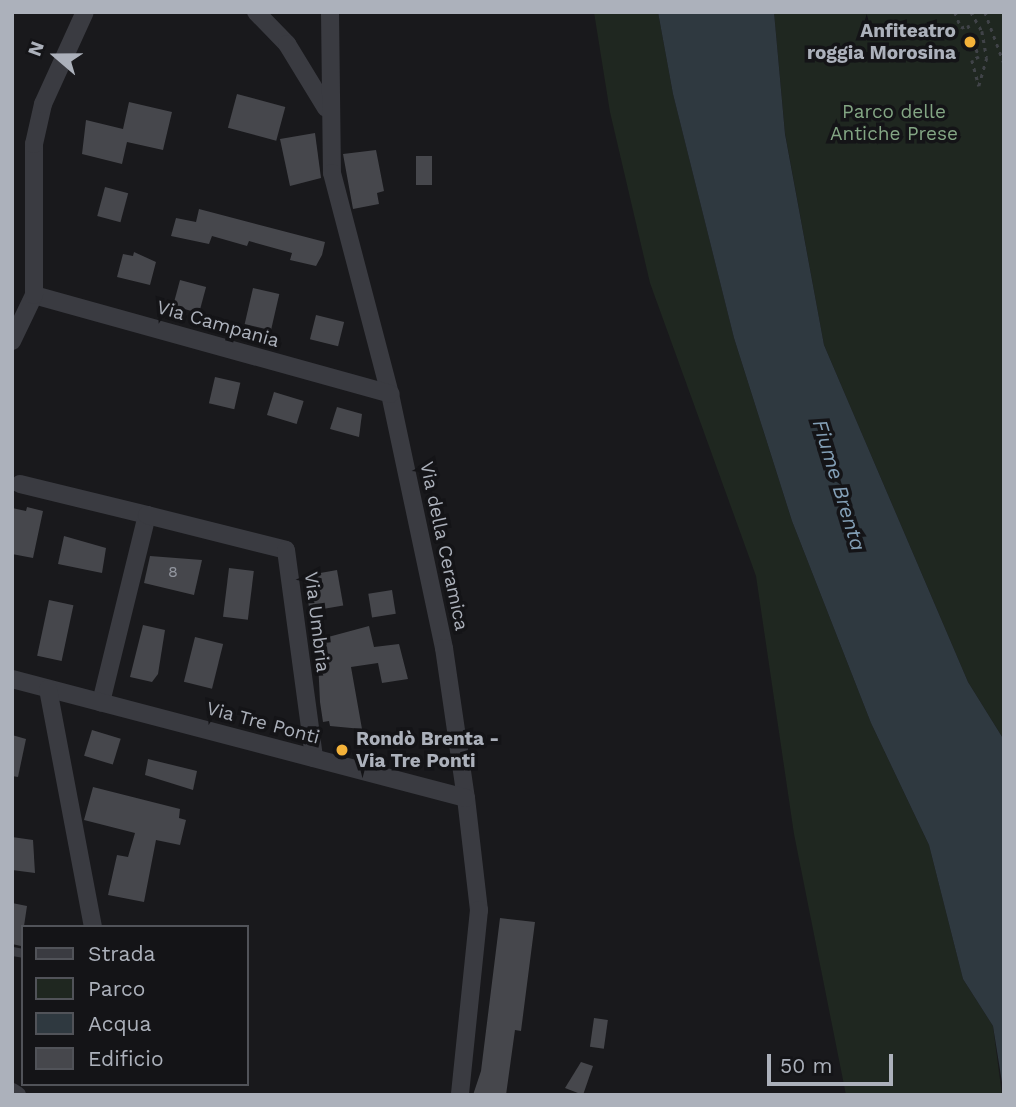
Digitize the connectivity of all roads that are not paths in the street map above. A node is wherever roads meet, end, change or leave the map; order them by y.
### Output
1 (85, 12) edge
2 (257, 12) edge
3 (330, 12) edge
4 (328, 113) junction
5 (34, 295) junction
6 (12, 341) edge
7 (390, 394) junction
8 (20, 484) dead end
9 (148, 515) junction
10 (12, 679) edge
11 (48, 689) junction
12 (101, 702) junction
13 (314, 758) junction
14 (466, 798) junction
15 (93, 925) edge
16 (460, 1095) edge

1 - 5 street
2 - 4 street
3 - 4 street, Via della Ceramica
4 - 7 street, Via della Ceramica
5 - 6 street
5 - 7 street, Via Campania
7 - 14 street, Via della Ceramica
8 - 9 street, Via Umbria
9 - 12 street
9 - 13 street, Via Umbria
10 - 11 street, Via Tre Ponti
11 - 12 street, Via Tre Ponti
11 - 15 street
12 - 13 street, Via Tre Ponti
13 - 14 street, Via Tre Ponti
14 - 16 street, Via della Ceramica

